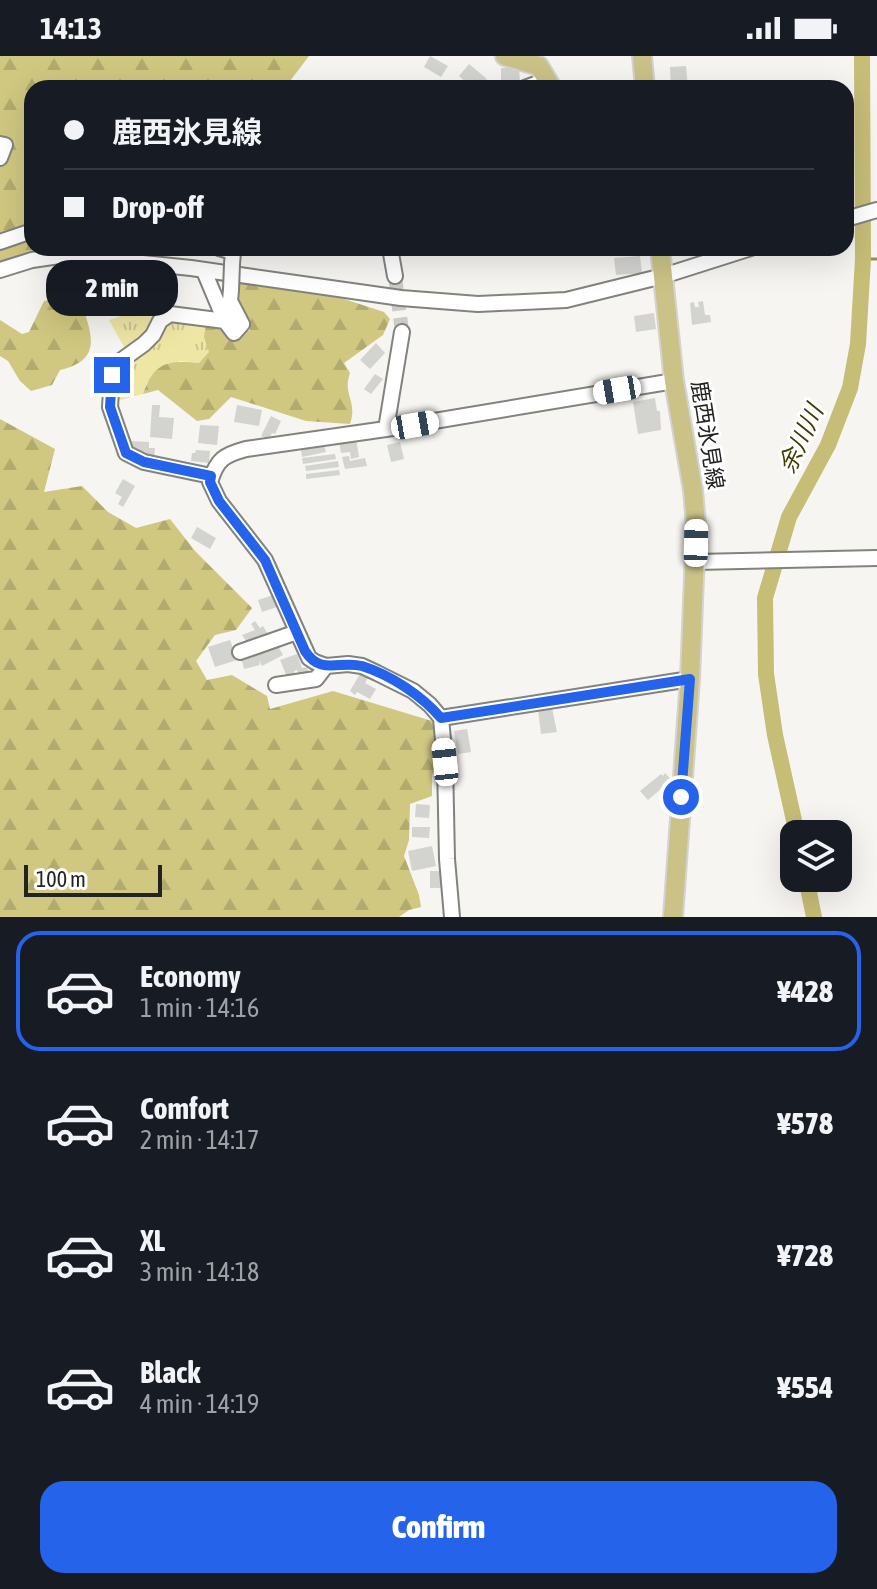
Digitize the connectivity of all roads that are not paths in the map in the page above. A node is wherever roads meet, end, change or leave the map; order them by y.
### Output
1 (505, 56) edge
2 (642, 56) edge
3 (545, 72) edge
4 (644, 80) edge
5 (0, 144) edge
6 (0, 158) edge
7 (877, 210) edge
8 (854, 217) edge
9 (24, 234) edge
10 (0, 242) edge
11 (59, 256) edge
12 (75, 256) edge
13 (233, 256) edge
14 (391, 256) edge
15 (661, 256) edge
16 (726, 256) edge
17 (0, 270) edge
18 (204, 271) junction
19 (395, 276) tunnel mouth
20 (663, 276) junction
21 (225, 321) junction
22 (402, 332) tunnel mouth
23 (674, 381) junction
24 (386, 429) junction
25 (211, 476) junction
26 (877, 558) edge
27 (696, 562) junction
28 (297, 632) junction
29 (240, 652) dead end
30 (326, 666) junction
31 (690, 679) junction
32 (276, 685) dead end
33 (441, 718) junction
34 (452, 917) edge
35 (673, 917) edge

1 - 3 main road
2 - 4 main road
5 - 6 street
7 - 8 street
9 - 10 street
11 - 17 street
12 - 18 street
13 - 21 street, bridge
14 - 19 street
15 - 20 main road, 鹿西氷見線
16 - 20 street
18 - 20 street
18 - 21 street
20 - 23 main road, 鹿西氷見線
21 - 25 street
22 - 24 street
23 - 24 street
23 - 27 main road, 鹿西氷見線
24 - 25 street
25 - 28 street
26 - 27 street
27 - 31 main road, 鹿西氷見線
28 - 29 street
28 - 30 street
30 - 32 street
30 - 33 street
31 - 33 street
31 - 35 main road, 鹿西氷見線
33 - 34 street

